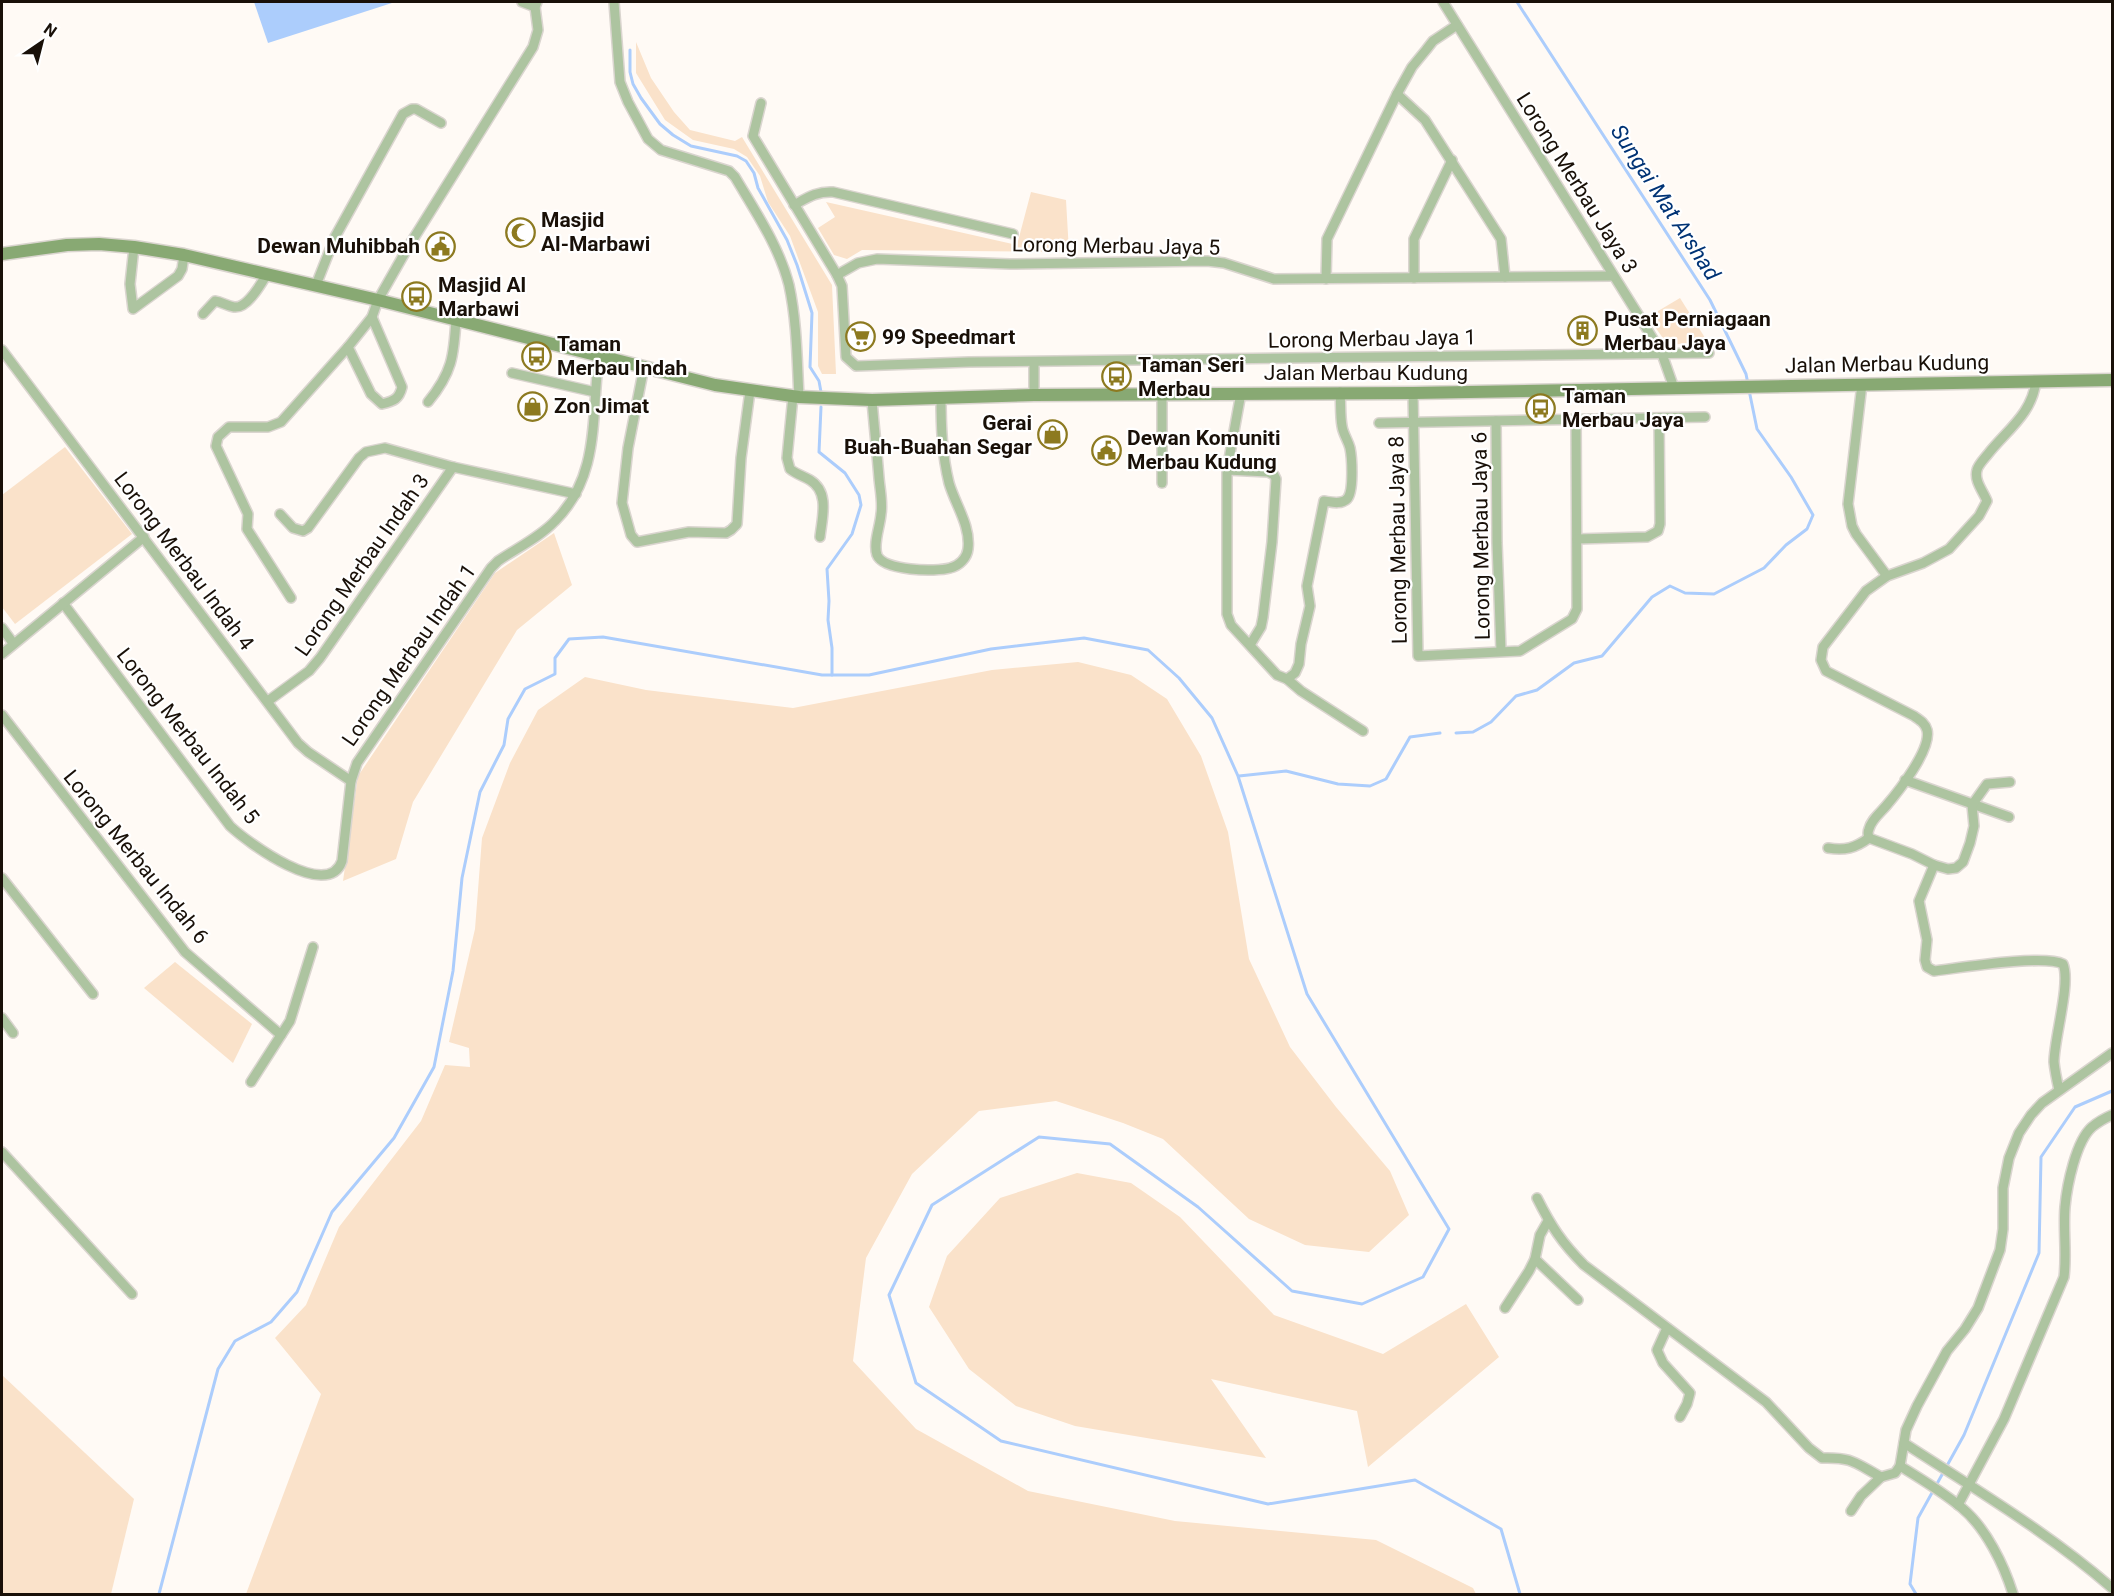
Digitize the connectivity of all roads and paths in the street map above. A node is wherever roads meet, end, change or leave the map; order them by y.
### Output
1 (522, 2) edge
2 (614, 2) edge
3 (1443, 2) edge
4 (536, 4) edge
5 (1457, 25) junction
6 (1397, 94) junction
7 (761, 103) dead end
8 (441, 123) dead end
9 (1452, 160) junction
10 (794, 205) junction
11 (1013, 234) dead end
12 (134, 247) junction
13 (2, 254) edge
14 (184, 255) junction
15 (267, 274) junction
16 (837, 275) junction
17 (1613, 276) junction
18 (1504, 277) junction
19 (1414, 278) junction
20 (1326, 279) junction
21 (316, 285) junction
22 (378, 300) junction
23 (203, 314) dead end
24 (372, 317) junction
25 (456, 319) junction
26 (348, 347) junction
27 (2, 350) edge
28 (1709, 353) dead end
29 (1662, 354) junction
30 (599, 355) junction
31 (1034, 363) junction
32 (644, 367) junction
33 (512, 373) dead end
34 (2112, 380) edge
35 (2036, 381) junction
36 (1862, 384) junction
37 (1674, 388) junction
38 (750, 391) junction
39 (595, 392) junction
40 (1340, 392) junction
41 (1241, 393) junction
42 (1413, 393) junction
43 (1162, 394) junction
44 (1034, 395) junction
45 (796, 396) junction
46 (941, 397) junction
47 (872, 400) junction
48 (428, 402) dead end
49 (1705, 417) dead end
50 (1659, 418) junction
51 (1576, 419) junction
52 (1497, 421) junction
53 (1378, 423) dead end
54 (1414, 423) junction
55 (453, 467) junction
56 (1227, 470) junction
57 (1162, 483) dead end
58 (576, 494) junction
59 (280, 514) dead end
60 (144, 537) junction
61 (820, 537) dead end
62 (1577, 538) junction
63 (1887, 576) junction
64 (291, 598) dead end
65 (63, 603) junction
66 (2, 628) edge
67 (13, 643) junction
68 (1251, 645) junction
69 (1501, 651) junction
70 (2, 654) edge
71 (1287, 679) junction
72 (267, 701) junction
73 (2, 715) edge
74 (1363, 731) dead end
75 (1905, 780) junction
76 (351, 781) junction
77 (2010, 782) dead end
78 (1972, 805) junction
79 (2009, 817) dead end
80 (1869, 838) junction
81 (1828, 848) dead end
82 (1934, 865) junction
83 (336, 871) joint
84 (2, 878) edge
85 (313, 947) dead end
86 (93, 994) dead end
87 (2, 1018) edge
88 (13, 1032) dead end
89 (281, 1035) junction
90 (2112, 1053) edge
91 (251, 1082) dead end
92 (2059, 1090) junction
93 (2112, 1115) edge
94 (2, 1152) edge
95 (1537, 1198) dead end
96 (1548, 1221) junction
97 (1534, 1259) junction
98 (132, 1294) dead end
99 (1578, 1300) dead end
100 (1505, 1308) dead end
101 (1667, 1328) junction
102 (1680, 1417) dead end
103 (1904, 1443) junction
104 (1900, 1466) junction
105 (1881, 1477) junction
106 (1969, 1485) junction
107 (1958, 1505) junction
108 (1851, 1511) dead end
109 (2112, 1588) edge
110 (2013, 1594) edge

1 - 4 street
2 - 45 street
3 - 5 street, Lorong Merbau Jaya 3
4 - 22 street
5 - 6 street
5 - 17 street, Lorong Merbau Jaya 3
6 - 9 street
6 - 20 street
7 - 10 street
8 - 21 street
9 - 18 street
9 - 19 street
10 - 11 street
10 - 16 street
12 - 13 main road, Jalan Merbau Kudung
12 - 14 main road, Jalan Merbau Kudung
12 - 14 street
14 - 15 main road, Jalan Merbau Kudung
15 - 21 main road, Jalan Merbau Kudung
15 - 23 street
16 - 20 street, Lorong Merbau Jaya 5
16 - 31 street, Lorong Merbau Jaya 1
17 - 18 street, Lorong Merbau Jaya 5
17 - 29 street, Lorong Merbau Jaya 3
18 - 19 street, Lorong Merbau Jaya 5
19 - 20 street, Lorong Merbau Jaya 5
21 - 22 main road, Jalan Merbau Kudung
22 - 24 street
22 - 25 main road, Jalan Merbau Kudung
24 - 26 street
24 - 26 street
25 - 30 main road, Jalan Merbau Kudung
25 - 48 street
26 - 64 street
27 - 60 street, Lorong Merbau Indah 4
28 - 29 street, Lorong Merbau Jaya 1
29 - 31 street, Lorong Merbau Jaya 1
29 - 37 street, Lorong Merbau Jaya 3
30 - 32 main road, Jalan Merbau Kudung
30 - 39 street, Lorong Merbau Indah 1
31 - 44 street
32 - 38 main road, Jalan Merbau Kudung
32 - 38 street
33 - 39 street
34 - 35 main road, Jalan Merbau Kudung
35 - 36 main road, Jalan Merbau Kudung
35 - 63 street
36 - 37 main road, Jalan Merbau Kudung
36 - 63 street
37 - 42 main road, Jalan Merbau Kudung
38 - 45 main road, Jalan Merbau Kudung
39 - 58 street, Lorong Merbau Indah 1
40 - 41 main road, Jalan Merbau Kudung
40 - 42 main road, Jalan Merbau Kudung
40 - 71 street
41 - 43 main road, Jalan Merbau Kudung
41 - 56 street
42 - 54 street, Lorong Merbau Jaya 8
43 - 44 main road, Jalan Merbau Kudung
43 - 57 street
44 - 46 main road, Jalan Merbau Kudung
45 - 47 main road, Jalan Merbau Kudung
45 - 61 street
46 - 47 main road, Jalan Merbau Kudung
46 - 47 street
49 - 50 street
50 - 51 street
50 - 62 street
51 - 52 street
51 - 62 street
52 - 54 street
52 - 69 street, Lorong Merbau Jaya 6
53 - 54 street
54 - 69 street, Lorong Merbau Jaya 8
55 - 58 street
55 - 59 street
55 - 72 street, Lorong Merbau Indah 3
56 - 68 street
56 - 68 street
58 - 76 street, Lorong Merbau Indah 1
60 - 65 street
60 - 72 street, Lorong Merbau Indah 4
62 - 69 street
63 - 75 street
65 - 67 street
65 - 83 street, Lorong Merbau Indah 5
66 - 67 street
67 - 70 street
68 - 71 street
71 - 74 street
72 - 76 street, Lorong Merbau Indah 4
73 - 89 street, Lorong Merbau Indah 6
75 - 78 street
75 - 80 street
76 - 83 street, Lorong Merbau Indah 1
77 - 78 street
78 - 79 street
78 - 82 street
80 - 81 street
80 - 82 street
82 - 92 street
84 - 86 street
85 - 89 street
87 - 88 street
89 - 91 street
90 - 92 street
92 - 103 street
93 - 106 street
94 - 98 street
95 - 96 street
96 - 97 street
96 - 101 street
97 - 99 street
97 - 100 street
101 - 102 street
101 - 105 street
103 - 104 street
103 - 106 street
104 - 105 street
104 - 107 street
105 - 108 street
106 - 107 street
106 - 109 street
107 - 110 street

